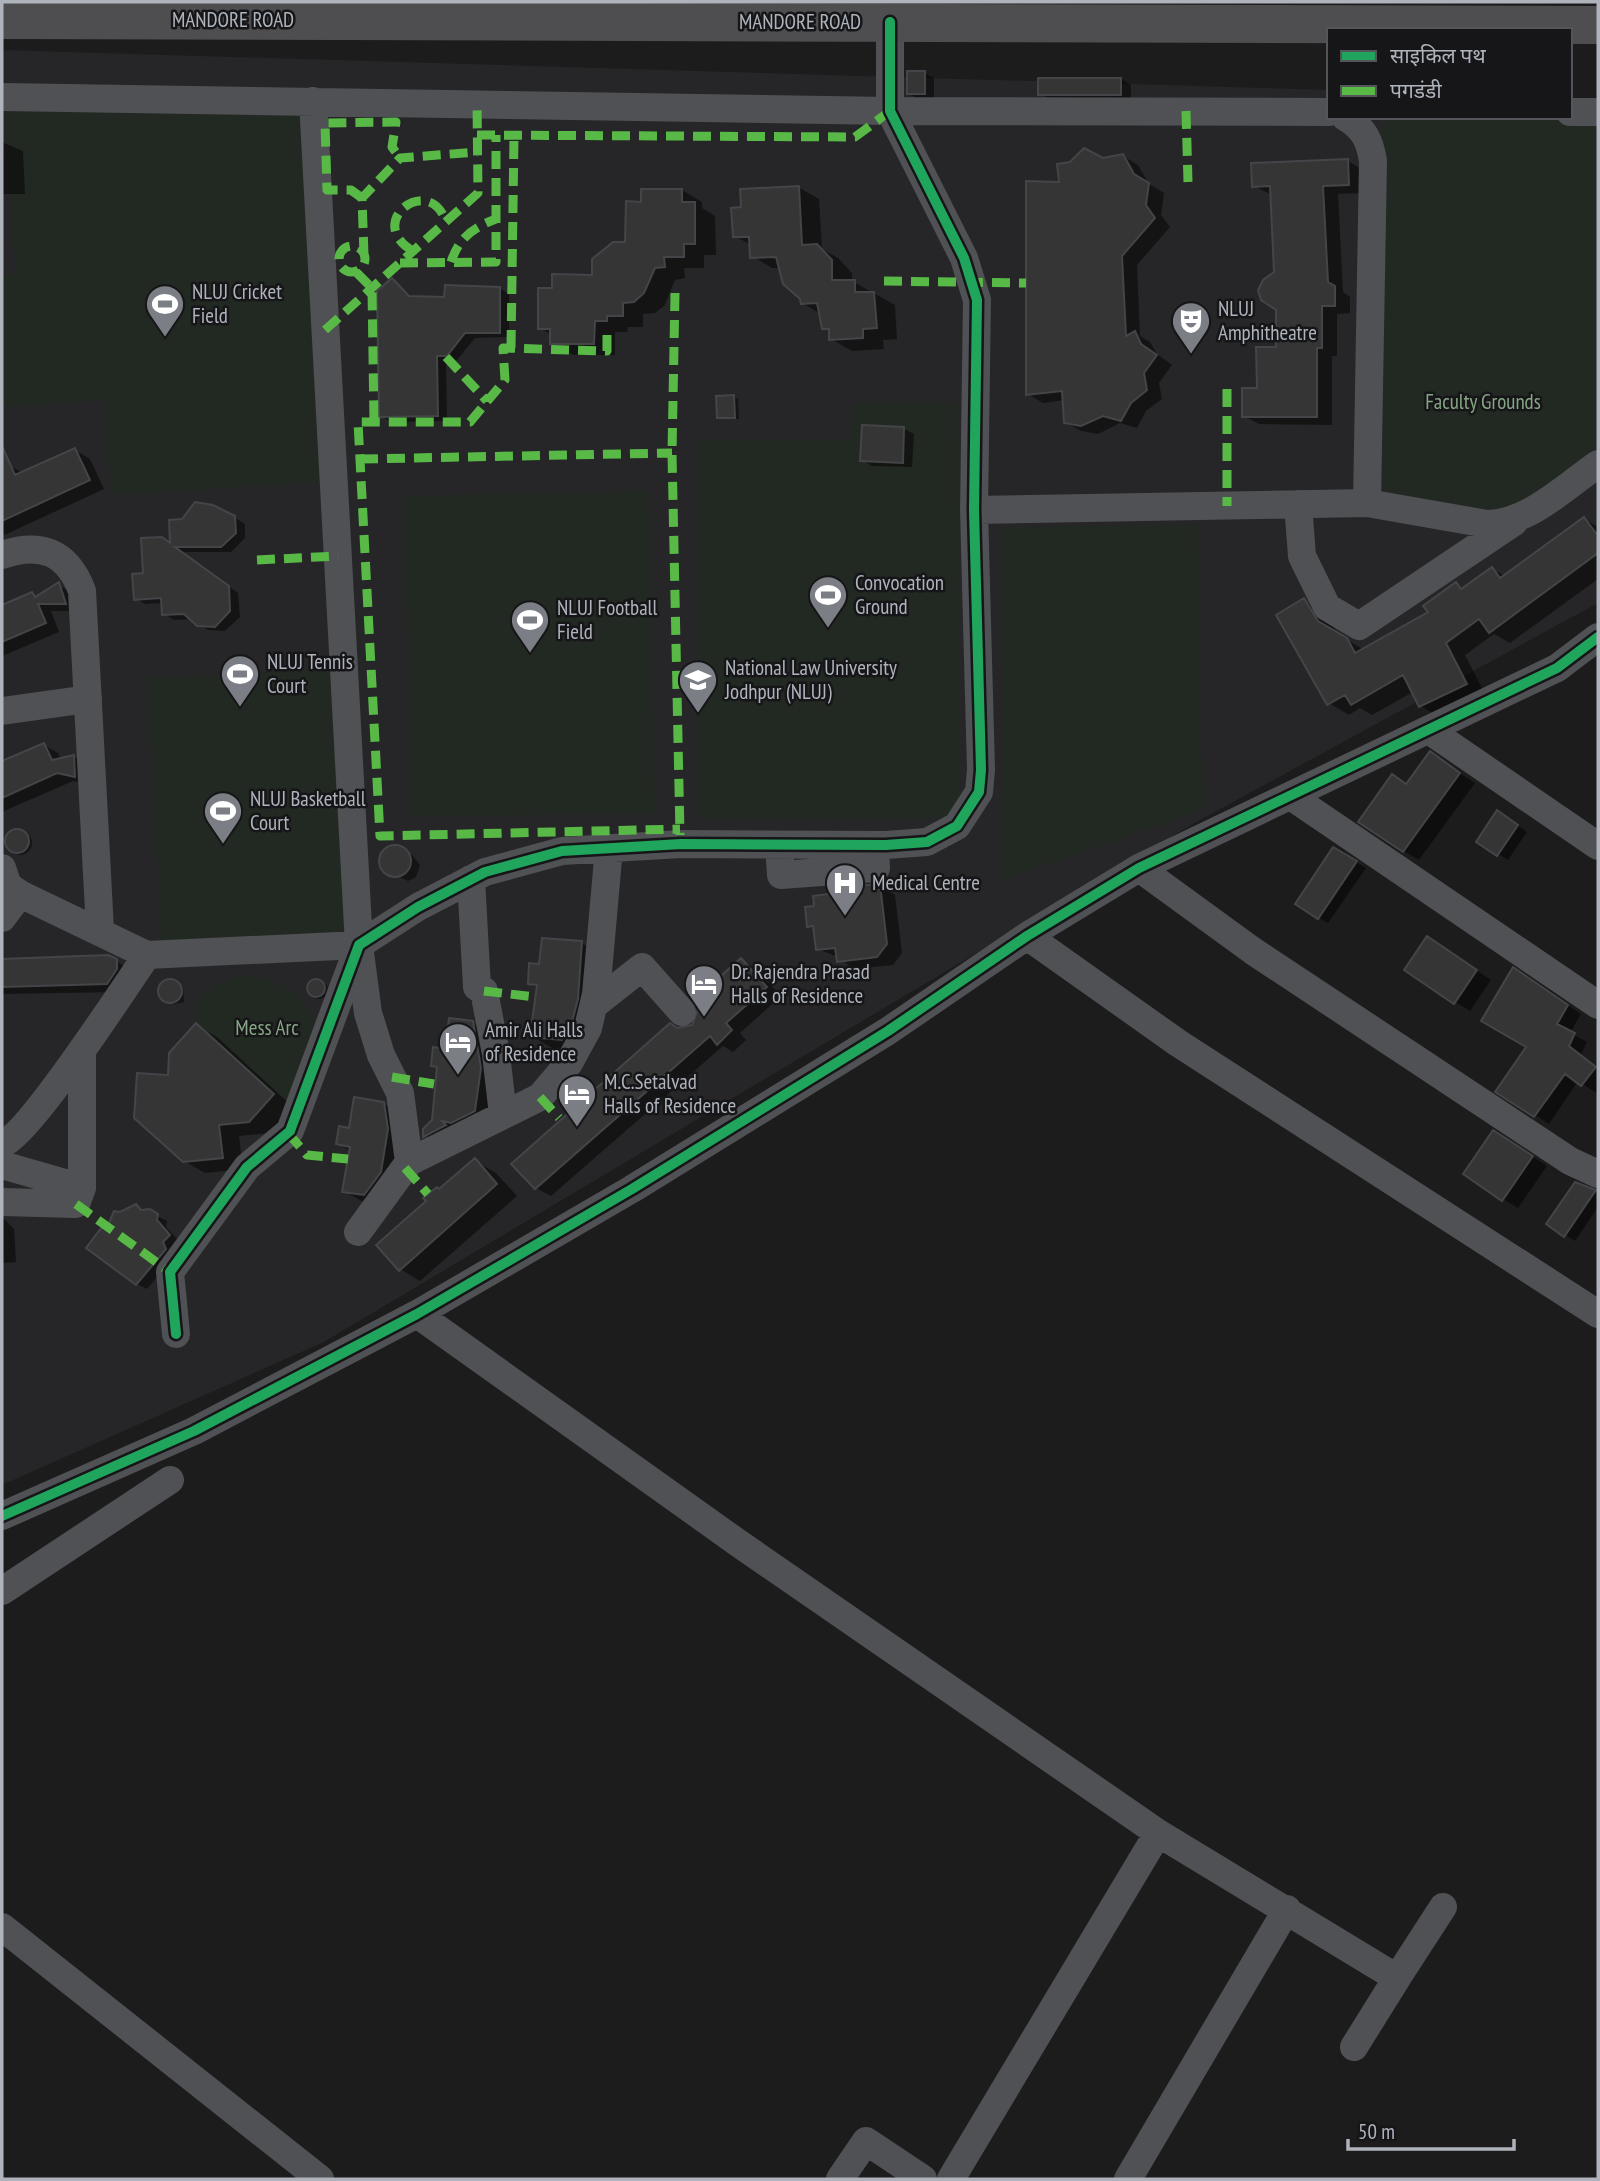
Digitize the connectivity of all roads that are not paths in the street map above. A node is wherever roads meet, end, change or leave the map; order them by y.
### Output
1 (2, 20) edge
2 (890, 22) junction
3 (1598, 25) edge
4 (2, 97) edge
5 (313, 101) junction
6 (890, 111) junction
7 (1324, 111) edge
8 (1572, 112) edge
9 (1598, 112) edge
10 (1348, 119) edge
11 (1598, 464) edge
12 (1367, 503) junction
13 (1298, 504) junction
14 (974, 510) junction
15 (1522, 517) junction
16 (2, 555) edge
17 (1598, 637) edge
18 (88, 699) junction
19 (2, 711) edge
20 (1430, 731) junction
21 (1292, 797) junction
22 (1598, 846) edge
23 (609, 848) junction
24 (1139, 868) junction
25 (471, 879) junction
26 (8, 883) edge
27 (2, 918) edge
28 (100, 930) junction
29 (1027, 936) junction
30 (359, 945) junction
31 (147, 955) junction
32 (594, 1005) junction
33 (1598, 1005) edge
34 (681, 1013) dead end
35 (82, 1050) junction
36 (503, 1115) junction
37 (2, 1144) edge
38 (409, 1161) junction
39 (2, 1166) edge
40 (1598, 1174) edge
41 (82, 1188) junction
42 (2, 1202) edge
43 (358, 1232) dead end
44 (417, 1314) junction
45 (1598, 1314) edge
46 (177, 1334) dead end
47 (170, 1480) dead end
48 (2, 1516) edge
49 (2, 1591) edge
50 (1158, 1833) junction
51 (1443, 1907) dead end
52 (1287, 1909) junction
53 (2, 1927) edge
54 (1397, 1978) junction
55 (1354, 2047) dead end
56 (320, 2179) edge
57 (840, 2179) edge
58 (923, 2179) edge
59 (951, 2179) edge
60 (1128, 2179) edge

1 - 2 highway, MANDORE ROAD
2 - 3 highway, MANDORE ROAD
2 - 6 street
4 - 5 street
5 - 6 street
5 - 30 street
6 - 7 street
6 - 14 street
8 - 9 street
10 - 12 street
11 - 15 street
12 - 13 street
12 - 15 street
13 - 14 street
13 - 15 street
14 - 23 street
16 - 18 street
17 - 20 street
18 - 19 street
18 - 28 street
20 - 21 street
20 - 22 street
21 - 24 street
21 - 33 street
23 - 25 street
23 - 32 street
24 - 29 street
24 - 40 street
25 - 30 street
25 - 36 street
26 - 27 street
26 - 28 street
28 - 31 street
29 - 44 street
29 - 45 street
30 - 31 street
30 - 38 street
30 - 46 street
31 - 35 street
32 - 34 street
32 - 36 street
35 - 37 street
35 - 41 street
36 - 38 street
38 - 43 street
39 - 41 street
41 - 42 street
44 - 48 street
44 - 50 street
47 - 49 street
50 - 52 street
50 - 59 street
51 - 54 street
52 - 54 street
52 - 60 street
53 - 56 street
54 - 55 street
57 - 58 street

